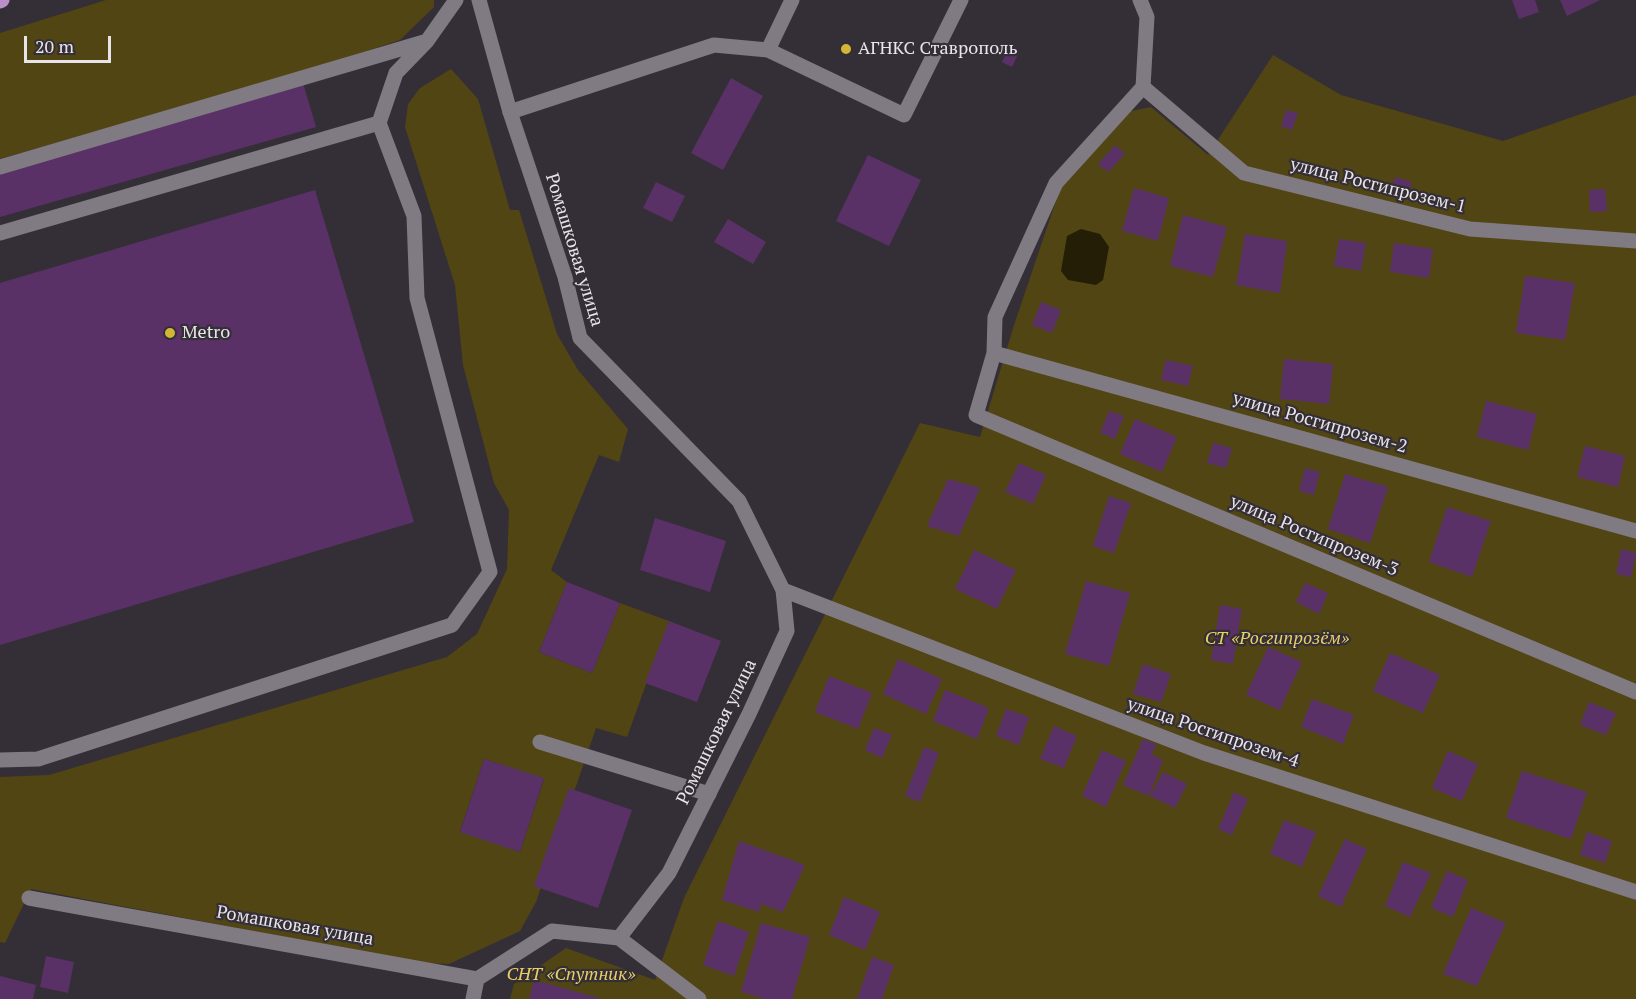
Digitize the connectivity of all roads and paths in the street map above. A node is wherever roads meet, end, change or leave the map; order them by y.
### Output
1 (456, 0) edge
2 (479, 0) edge
3 (792, 0) edge
4 (961, 0) edge
5 (1140, 0) edge
6 (427, 41) junction
7 (768, 50) junction
8 (1143, 87) junction
9 (510, 112) junction
10 (379, 123) junction
11 (0, 167) edge
12 (0, 233) edge
13 (1636, 241) edge
14 (994, 353) junction
15 (1636, 531) edge
16 (783, 590) junction
17 (1636, 692) edge
18 (540, 742) dead end
19 (0, 760) edge
20 (709, 794) junction
21 (1636, 892) edge
22 (28, 898) dead end
23 (619, 938) junction
24 (477, 979) junction
25 (473, 999) edge
26 (699, 999) edge

1 - 6 street
2 - 9 street, Ромашковая улица
3 - 7 street
4 - 7 street
5 - 8 street
6 - 10 street
6 - 11 street
7 - 9 street
8 - 13 street, улица Росгипрозем-1
8 - 14 street
9 - 16 street, Ромашковая улица
10 - 12 street
10 - 19 street
14 - 15 street, улица Росгипрозем-2
14 - 17 street, улица Росгипрозем-3
16 - 20 street, Ромашковая улица
16 - 21 street, улица Росгипрозем-4
18 - 20 street
20 - 23 street, Ромашковая улица
22 - 24 street, Ромашковая улица
23 - 24 street
23 - 26 street
24 - 25 street

